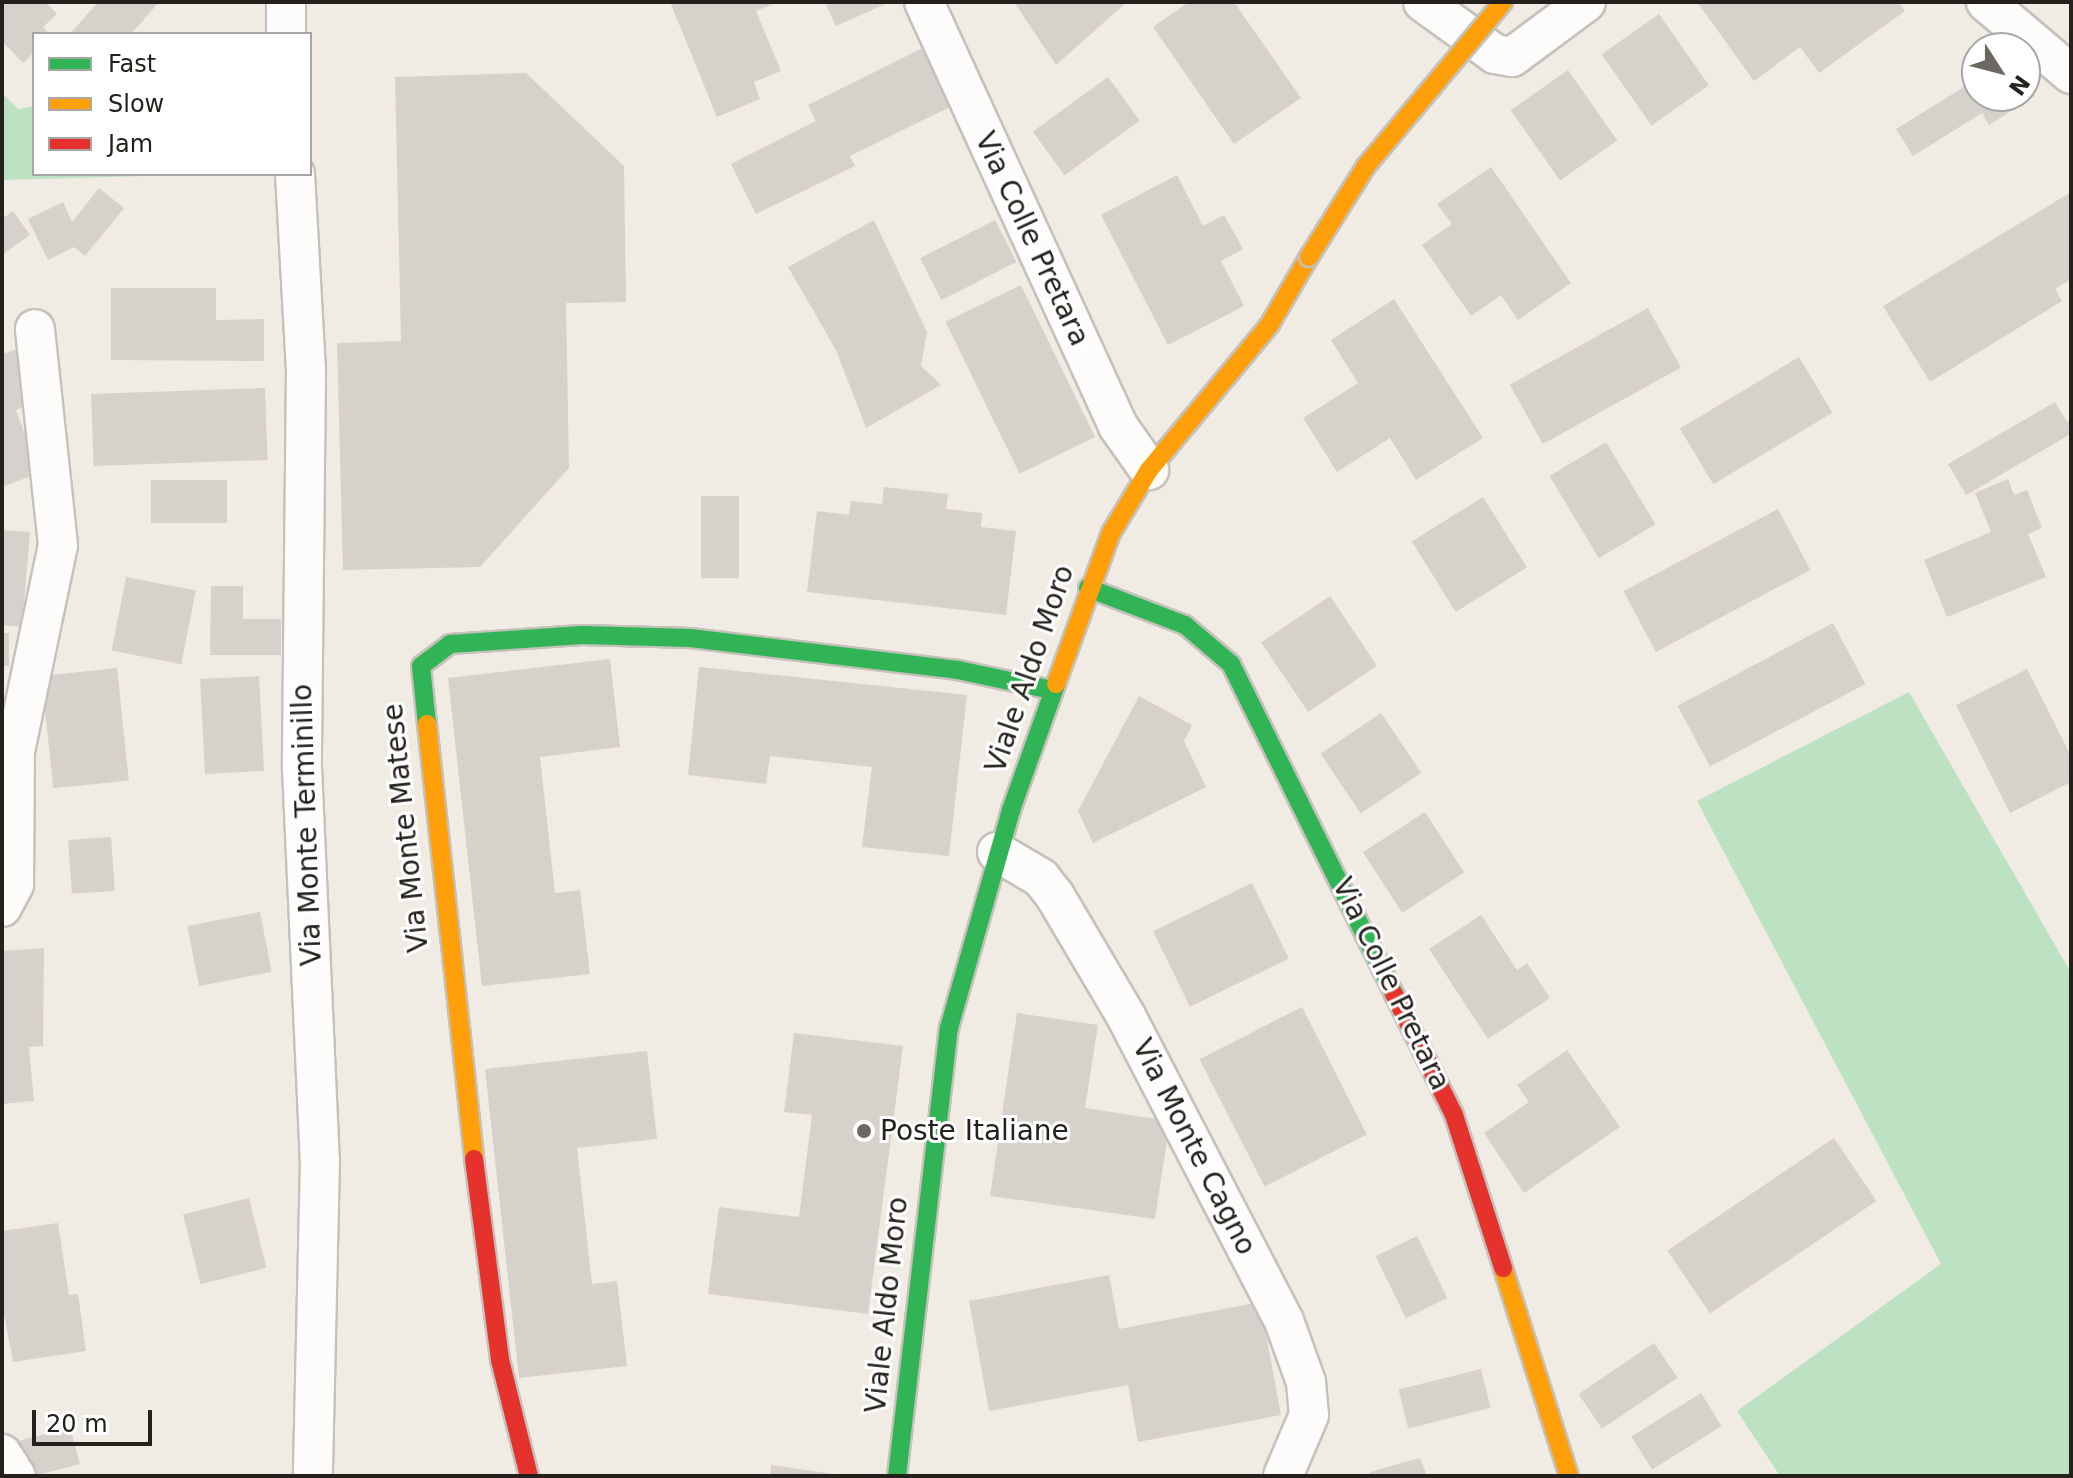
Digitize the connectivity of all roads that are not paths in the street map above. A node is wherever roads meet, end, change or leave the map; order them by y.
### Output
1 (286, 2) edge
2 (924, 2) edge
3 (1423, 2) edge
4 (1503, 2) edge
5 (1586, 2) edge
6 (1986, 2) edge
7 (286, 32) edge
8 (2071, 74) edge
9 (295, 176) edge
10 (35, 329) dead end
11 (1149, 470) junction
12 (1088, 588) junction
13 (1052, 690) junction
14 (997, 852) junction
15 (2, 907) edge
16 (2, 1454) edge
17 (16, 1476) edge
18 (313, 1476) edge
19 (529, 1476) edge
20 (897, 1476) edge
21 (1283, 1476) edge
22 (1569, 1476) edge

1 - 7 street
2 - 11 street, Via Colle Pretara
3 - 5 street
4 - 11 street, Viale Aldo Moro, bridge
6 - 8 street
9 - 18 street, Via Monte Terminillo
10 - 15 street
11 - 12 street, Viale Aldo Moro
12 - 13 street, Viale Aldo Moro
12 - 22 street, Via Colle Pretara
13 - 14 street, Viale Aldo Moro
13 - 19 street, Via Monte Matese
14 - 20 street, Viale Aldo Moro
14 - 21 street, Via Monte Cagno
16 - 17 street

